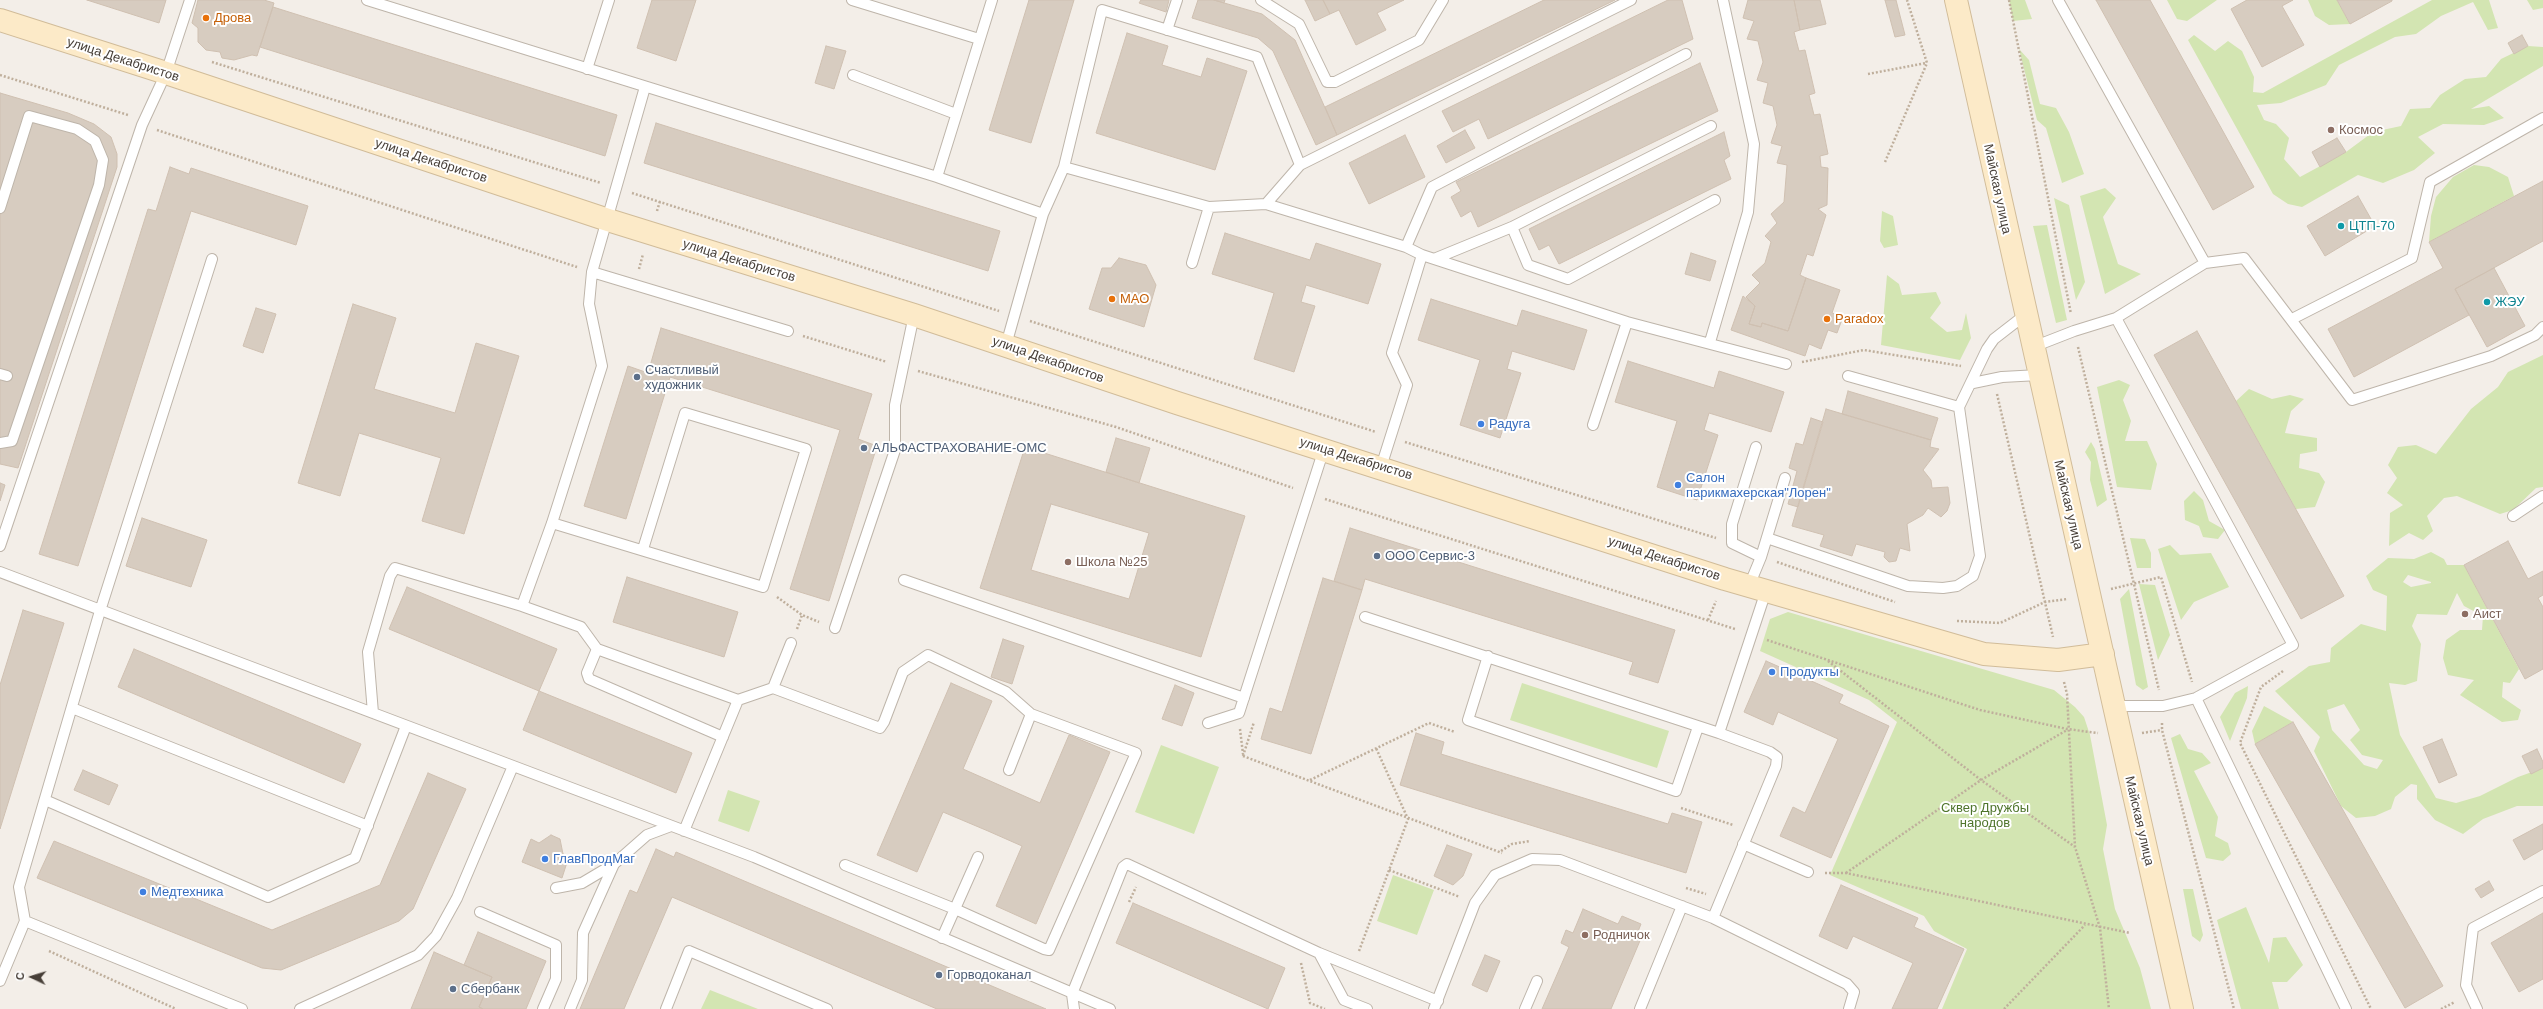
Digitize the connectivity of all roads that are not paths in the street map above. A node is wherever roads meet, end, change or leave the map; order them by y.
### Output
1 (190, 0) edge
2 (367, 0) edge
3 (609, 0) edge
4 (852, 0) edge
5 (992, 0) edge
6 (1177, 0) edge
7 (1260, 0) edge
8 (1443, 0) edge
9 (1631, 0) edge
10 (1723, 0) edge
11 (1956, 0) edge
12 (2058, 0) edge
13 (2, 25) edge
14 (1168, 30) junction
15 (979, 39) junction
16 (1686, 54) dead end
17 (587, 68) junction
18 (166, 73) junction
19 (853, 75) dead end
20 (645, 87) junction
21 (956, 114) junction
22 (2543, 118) edge
23 (1711, 126) dead end
24 (1300, 165) junction
25 (1064, 167) junction
26 (937, 177) junction
27 (1715, 200) dead end
28 (1266, 204) junction
29 (1209, 206) junction
30 (0, 208) edge
31 (1043, 214) junction
32 (608, 220) junction
33 (1512, 227) junction
34 (1406, 247) junction
35 (1422, 255) junction
36 (212, 259) dead end
37 (1434, 259) junction
38 (1192, 263) dead end
39 (2205, 263) junction
40 (592, 272) junction
41 (914, 315) junction
42 (2025, 315) junction
43 (2116, 318) junction
44 (2292, 319) junction
45 (1627, 322) junction
46 (2543, 328) edge
47 (788, 331) road end
48 (1710, 342) junction
49 (1006, 346) junction
50 (2033, 347) junction
51 (1786, 364) road end
52 (2039, 375) junction
53 (1848, 376) dead end
54 (1973, 383) junction
55 (1959, 407) junction
56 (1593, 425) dead end
57 (0, 444) edge
58 (1756, 447) dead end
59 (1324, 449) junction
60 (1381, 467) junction
61 (1785, 478) dead end
62 (2543, 496) edge
63 (2513, 516) dead end
64 (552, 523) junction
65 (1767, 538) junction
66 (0, 546) edge
67 (643, 549) junction
68 (1761, 557) junction
69 (0, 572) edge
70 (904, 580) dead end
71 (1758, 589) junction
72 (522, 606) junction
73 (100, 611) junction
74 (1365, 617) dead end
75 (835, 628) road end
76 (791, 643) road end
77 (597, 649) junction
78 (2103, 654) junction
79 (1488, 656) junction
80 (774, 688) junction
81 (1244, 698) junction
82 (2196, 698) junction
83 (738, 700) junction
84 (2115, 706) junction
85 (72, 708) junction
86 (373, 714) junction
87 (1031, 714) junction
88 (1208, 723) dead end
89 (406, 726) junction
90 (1698, 727) junction
91 (1719, 733) junction
92 (723, 737) junction
93 (513, 766) junction
94 (1009, 770) dead end
95 (45, 800) junction
96 (368, 826) junction
97 (671, 826) junction
98 (684, 831) junction
99 (1743, 844) junction
100 (978, 857) dead end
101 (614, 864) junction
102 (845, 865) dead end
103 (1808, 872) road end
104 (556, 888) dead end
105 (2543, 891) edge
106 (1682, 906) junction
107 (955, 909) junction
108 (480, 912) dead end
109 (1713, 918) junction
110 (26, 921) junction
111 (942, 938) junction
112 (1319, 953) junction
113 (0, 981) edge
114 (1537, 981) dead end
115 (1072, 994) junction
116 (1436, 1005) edge
117 (242, 1009) edge
118 (300, 1009) edge
119 (543, 1009) edge
120 (570, 1009) edge
121 (666, 1009) edge
122 (827, 1009) edge
123 (1074, 1009) edge
124 (1110, 1009) edge
125 (1367, 1009) edge
126 (1525, 1009) edge
127 (1640, 1009) edge
128 (1849, 1009) edge
129 (2182, 1009) edge
130 (2346, 1009) edge
131 (2478, 1009) edge

1 - 18 lane
2 - 17 lane
3 - 17 lane
4 - 15 lane
5 - 15 lane
6 - 14 lane
7 - 8 lane
9 - 24 lane
10 - 48 lane
11 - 42 street, Майская улица
12 - 39 lane
13 - 18 street, улица Декабристов
14 - 24 lane
14 - 25 lane
15 - 21 lane
16 - 34 lane
17 - 20 lane
18 - 32 street, улица Декабристов
18 - 66 lane
19 - 21 lane
20 - 26 lane
20 - 32 lane
21 - 26 lane
22 - 44 lane
23 - 33 lane
24 - 28 lane
25 - 29 lane
25 - 31 lane
26 - 31 lane
27 - 33 lane
28 - 29 lane
28 - 34 lane
29 - 38 lane
30 - 57 lane
31 - 49 lane
32 - 40 lane
32 - 41 street, улица Декабристов
33 - 37 lane
34 - 35 lane
35 - 37 lane
35 - 60 lane
36 - 73 lane
37 - 45 lane
39 - 43 lane
39 - 44 lane
40 - 47 lane
40 - 64 lane
41 - 49 street, улица Декабристов
41 - 75 lane
42 - 50 street, Майская улица
42 - 54 lane
43 - 50 lane
43 - 82 lane
44 - 46 lane
45 - 48 lane
45 - 56 lane
48 - 51 lane
49 - 59 street, улица Декабристов
50 - 52 street, Майская улица
52 - 54 lane
52 - 78 street, Майская улица
53 - 55 lane
54 - 55 lane
55 - 65 lane
58 - 68 lane
59 - 60 street, улица Декабристов
59 - 81 lane
60 - 71 street, улица Декабристов
61 - 65 lane
62 - 63 lane
64 - 67 lane
64 - 72 lane
65 - 68 lane
67 - 67 lane
68 - 71 lane
69 - 73 lane
70 - 81 lane
71 - 78 street, улица Декабристов
71 - 91 lane
72 - 77 lane
72 - 86 lane
73 - 85 lane
73 - 86 lane
74 - 79 lane
76 - 80 lane
77 - 83 lane
77 - 92 lane
78 - 84 street, Майская улица
79 - 90 lane
79 - 90 lane
80 - 83 lane
80 - 87 lane
81 - 88 lane
82 - 84 lane
82 - 130 lane
83 - 92 lane
84 - 129 street, Майская улица
85 - 95 lane
85 - 96 lane
86 - 89 lane
87 - 94 lane
87 - 107 lane
89 - 93 lane
89 - 96 lane
90 - 91 lane
91 - 99 lane
92 - 98 lane
93 - 97 lane
93 - 118 lane
95 - 96 lane
95 - 110 lane
97 - 98 lane
97 - 101 lane
98 - 111 lane
99 - 103 lane
99 - 109 lane
100 - 107 lane
101 - 104 lane
101 - 120 lane
102 - 107 lane
105 - 131 lane
106 - 109 lane
106 - 116 lane
106 - 127 lane
107 - 111 lane
108 - 119 lane
109 - 128 lane
110 - 113 lane
110 - 117 lane
111 - 115 lane
112 - 115 lane
112 - 116 lane
112 - 125 lane
114 - 126 lane
115 - 123 lane
115 - 124 lane
121 - 122 lane

